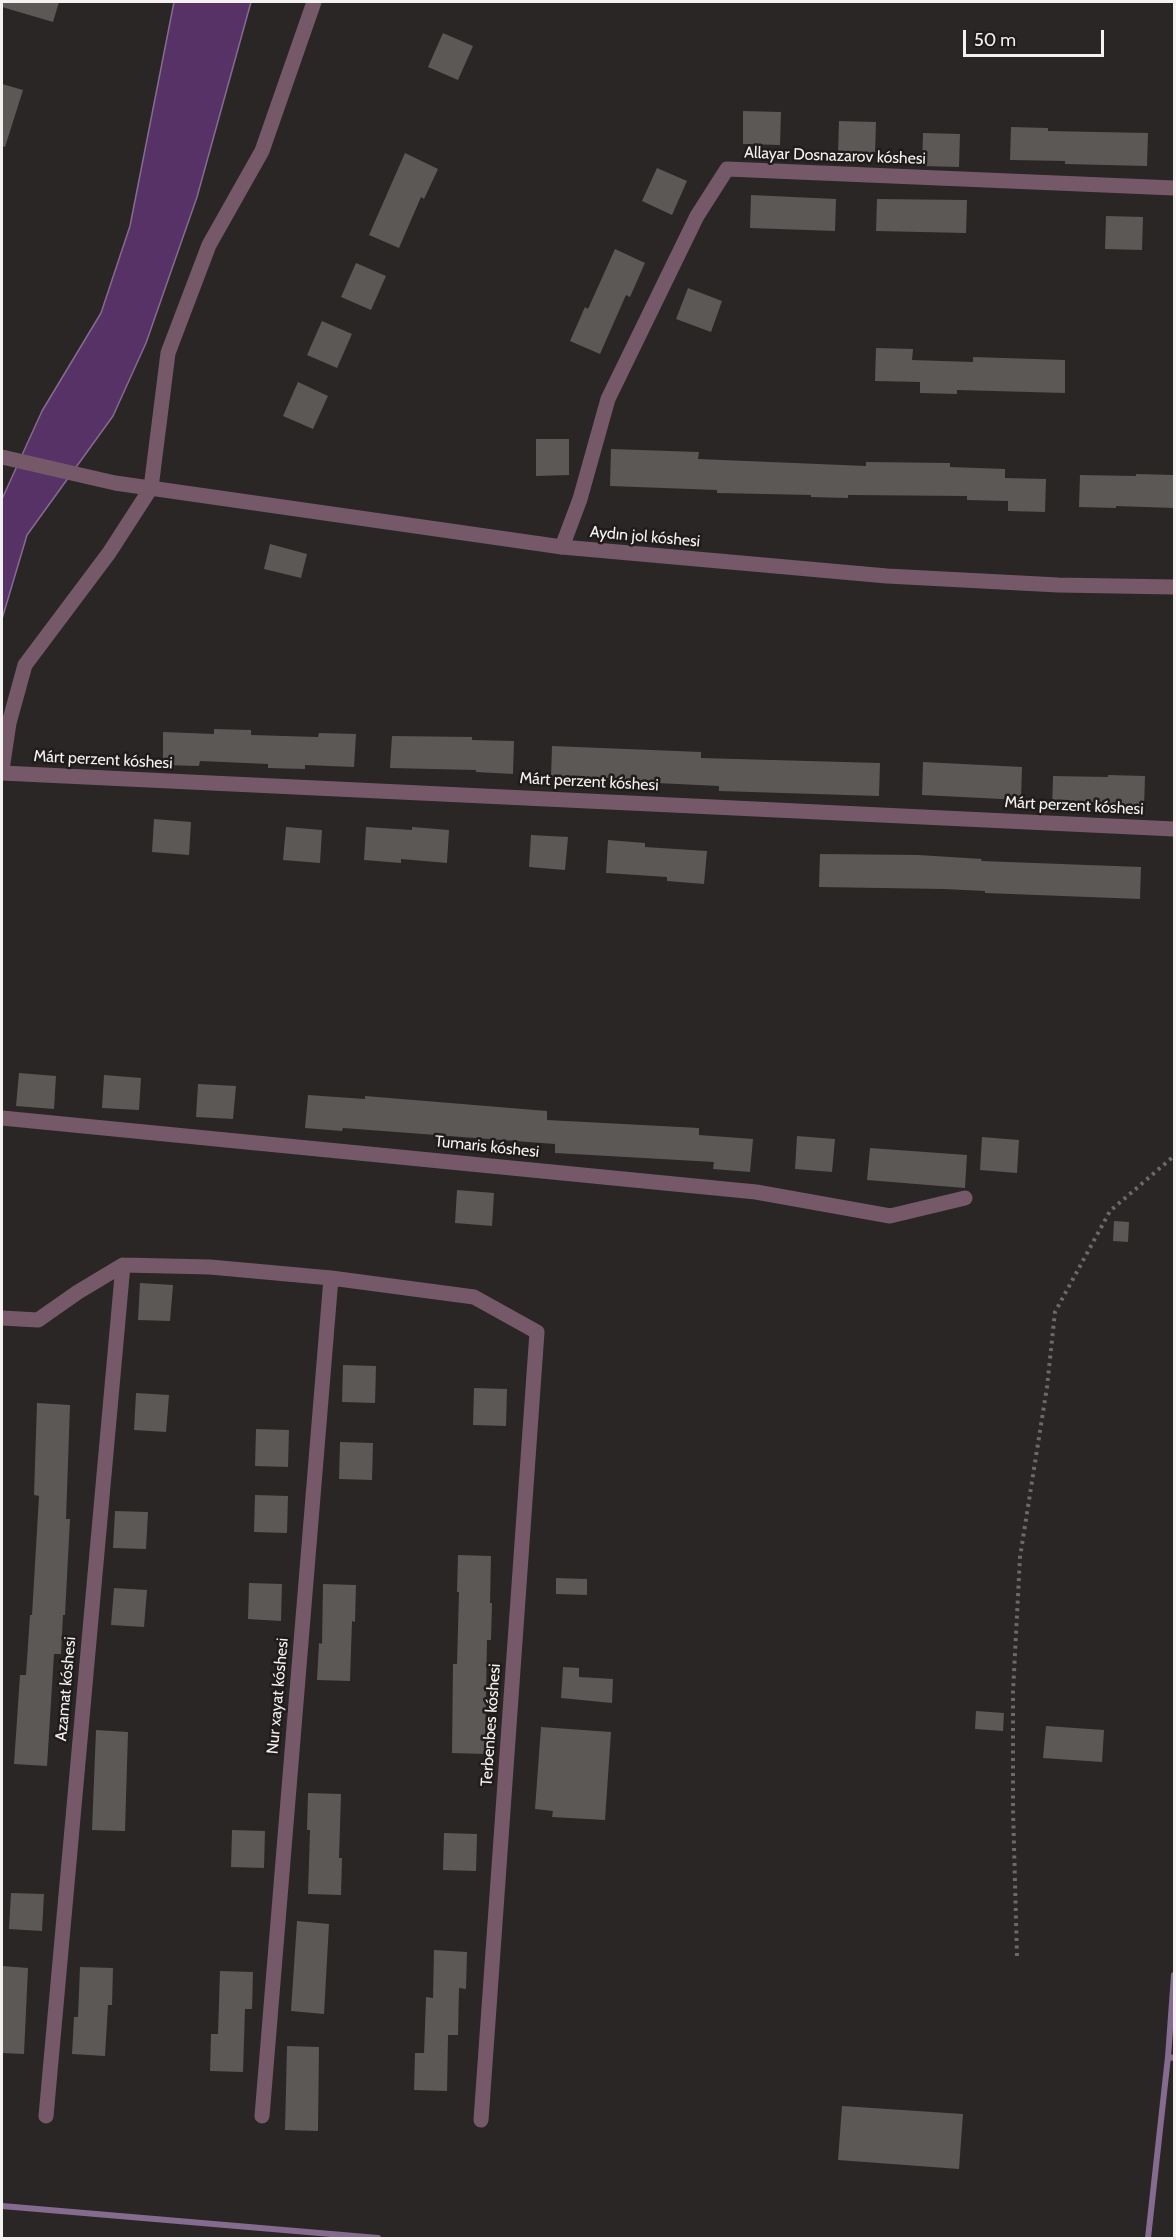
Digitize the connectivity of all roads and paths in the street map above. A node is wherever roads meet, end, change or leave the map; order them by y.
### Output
1 (314, 2) edge
2 (1174, 188) edge
3 (2, 457) edge
4 (151, 488) junction
5 (562, 547) junction
6 (1174, 587) edge
7 (2, 771) edge
8 (1174, 829) edge
9 (2, 1118) edge
10 (1174, 1156) edge
11 (965, 1198) dead end
12 (123, 1265) junction
13 (331, 1278) junction
14 (2, 1318) edge
15 (1017, 1956) dead end
16 (46, 2116) dead end
17 (262, 2116) dead end
18 (481, 2120) dead end

1 - 4 street
2 - 5 street, Allayar Dosnazarov kóshesi
3 - 4 street, Aydın jol kóshesi
4 - 5 street, Aydın jol kóshesi
4 - 7 street
5 - 6 street, Aydın jol kóshesi
7 - 8 street, Márt perzent kóshesi
9 - 11 street, Tumaris kóshesi
10 - 15 path
12 - 13 street
12 - 14 street
12 - 16 street, Azamat kóshesi
13 - 17 street, Nur xayat kóshesi
13 - 18 street, Terbenbes kóshesi

